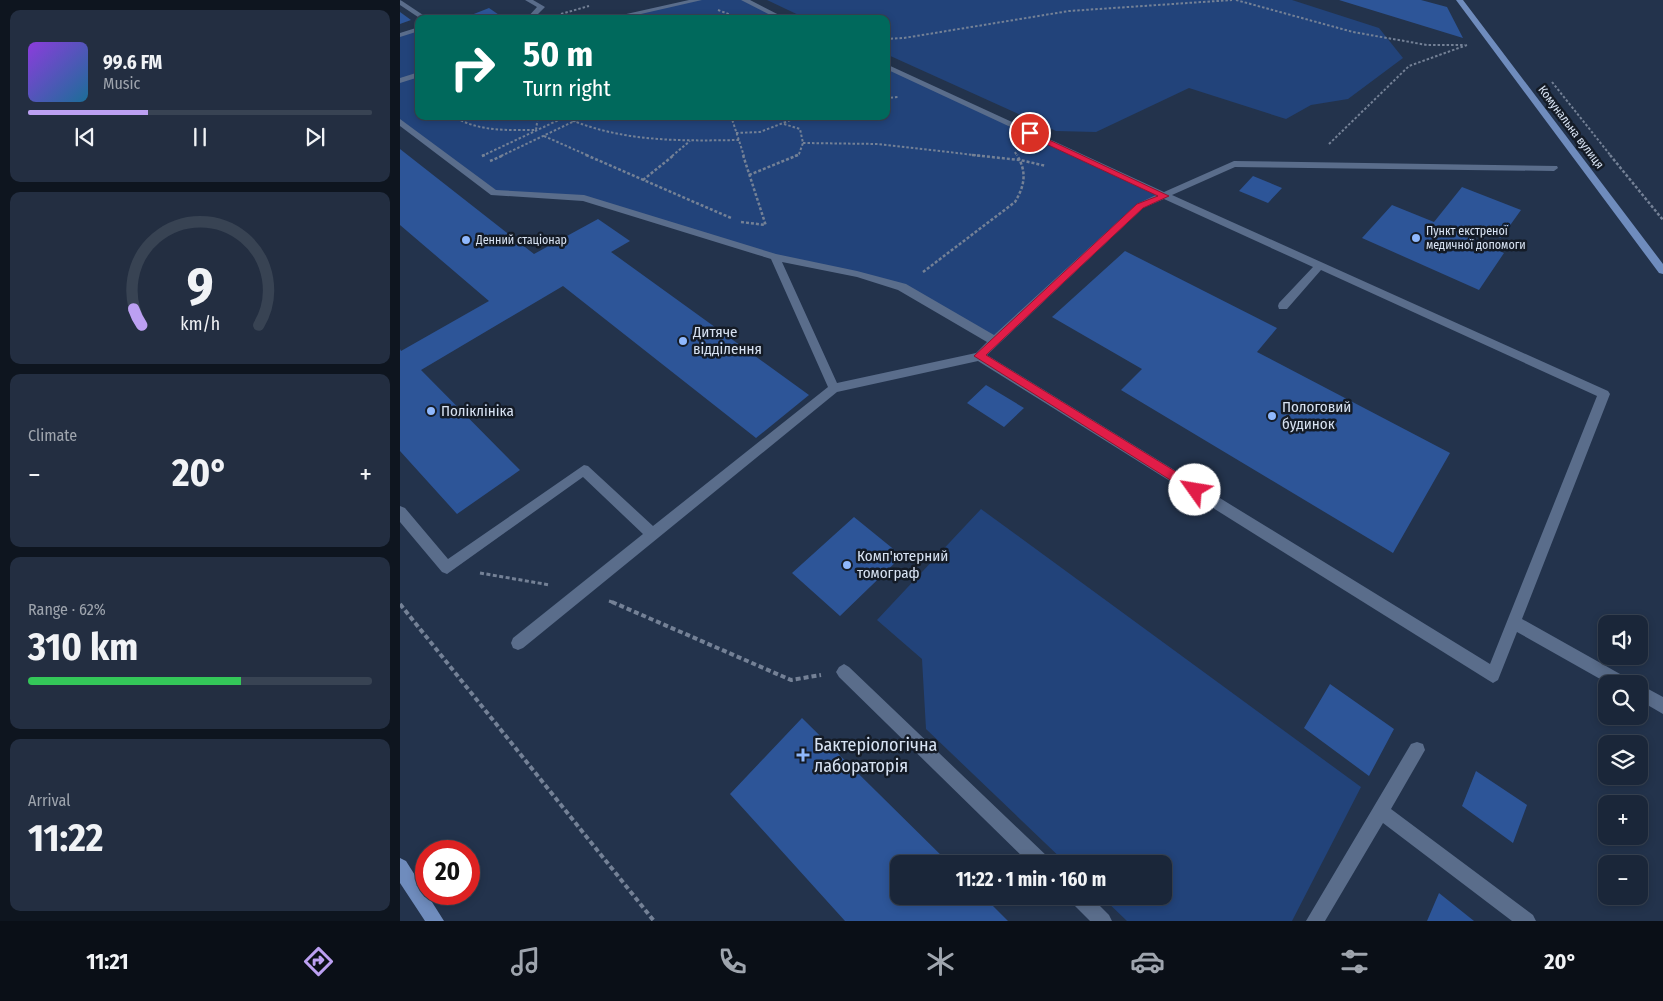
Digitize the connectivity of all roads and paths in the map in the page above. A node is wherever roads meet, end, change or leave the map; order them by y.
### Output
1 (528, 0) edge
2 (700, 0) edge
3 (744, 0) edge
4 (1232, 0) edge
5 (1236, 0) edge
6 (1459, 0) edge
7 (400, 2) edge
8 (591, 5) dead end
9 (420, 15) edge
10 (533, 15) edge
11 (558, 15) edge
12 (627, 15) edge
13 (776, 15) edge
14 (415, 30) edge
15 (400, 36) edge
16 (890, 39) edge
17 (890, 68) edge
18 (415, 75) edge
19 (1547, 76) dead end
20 (400, 81) edge
21 (458, 120) edge
22 (537, 120) edge
23 (558, 120) edge
24 (570, 120) edge
25 (577, 120) edge
26 (732, 120) edge
27 (792, 120) edge
28 (400, 122) edge
29 (573, 122) junction
30 (784, 124) junction
31 (536, 130) junction
32 (736, 133) junction
33 (544, 136) junction
34 (738, 140) junction
35 (690, 141) junction
36 (803, 143) junction
37 (1329, 144) dead end
38 (1010, 147) dead end
39 (1020, 160) junction
40 (1047, 167) dead end
41 (1554, 168) dead end
42 (463, 169) junction
43 (749, 175) junction
44 (643, 180) junction
45 (1165, 196) junction
46 (1663, 220) edge
47 (765, 225) junction
48 (775, 257) junction
49 (1319, 266) junction
50 (1663, 271) edge
51 (902, 287) junction
52 (1283, 306) dead end
53 (995, 342) junction
54 (979, 356) junction
55 (834, 388) junction
56 (400, 512) edge
57 (653, 534) junction
58 (447, 568) junction
59 (584, 590) junction
60 (400, 604) edge
61 (1514, 622) junction
62 (518, 643) dead end
63 (844, 672) joint
64 (1608, 675) edge
65 (1648, 697) edge
66 (1663, 706) edge
67 (1417, 750) dead end
68 (1382, 811) junction
69 (1034, 855) edge
70 (400, 867) edge
71 (1086, 905) edge
72 (435, 921) edge
73 (654, 921) edge
74 (1103, 921) edge
75 (1315, 921) edge
76 (1527, 921) edge

1 - 10 lane
2 - 12 lane
3 - 13 lane
4 - 16 path
5 - 37 path
6 - 50 street, Комунальна вулиця
7 - 9 lane
8 - 11 path
14 - 15 lane
17 - 45 lane
18 - 20 lane
19 - 46 path
21 - 31 path
22 - 31 path
23 - 31 path
24 - 29 path
25 - 29 path
26 - 32 path
27 - 30 path
28 - 42 lane
29 - 33 path
29 - 35 path
30 - 32 path
30 - 36 path
31 - 42 path
32 - 34 path
33 - 42 path
33 - 44 path
34 - 35 path
34 - 43 path
35 - 44 path
36 - 39 path
36 - 43 path
38 - 39 path
39 - 40 path
39 - 51 path
41 - 45 lane
42 - 48 lane
43 - 47 path
44 - 47 path
45 - 49 lane
45 - 53 lane
47 - 48 path
48 - 51 lane
48 - 55 lane
49 - 52 lane
49 - 61 lane
51 - 53 lane
53 - 54 lane
54 - 55 lane
54 - 61 lane
55 - 57 lane
56 - 58 lane
57 - 58 lane
57 - 59 lane
58 - 59 path
59 - 62 lane
59 - 63 path
60 - 73 path
61 - 64 lane
63 - 69 lane
65 - 66 lane
67 - 68 lane
68 - 75 lane
68 - 76 lane
70 - 72 street
71 - 74 lane

